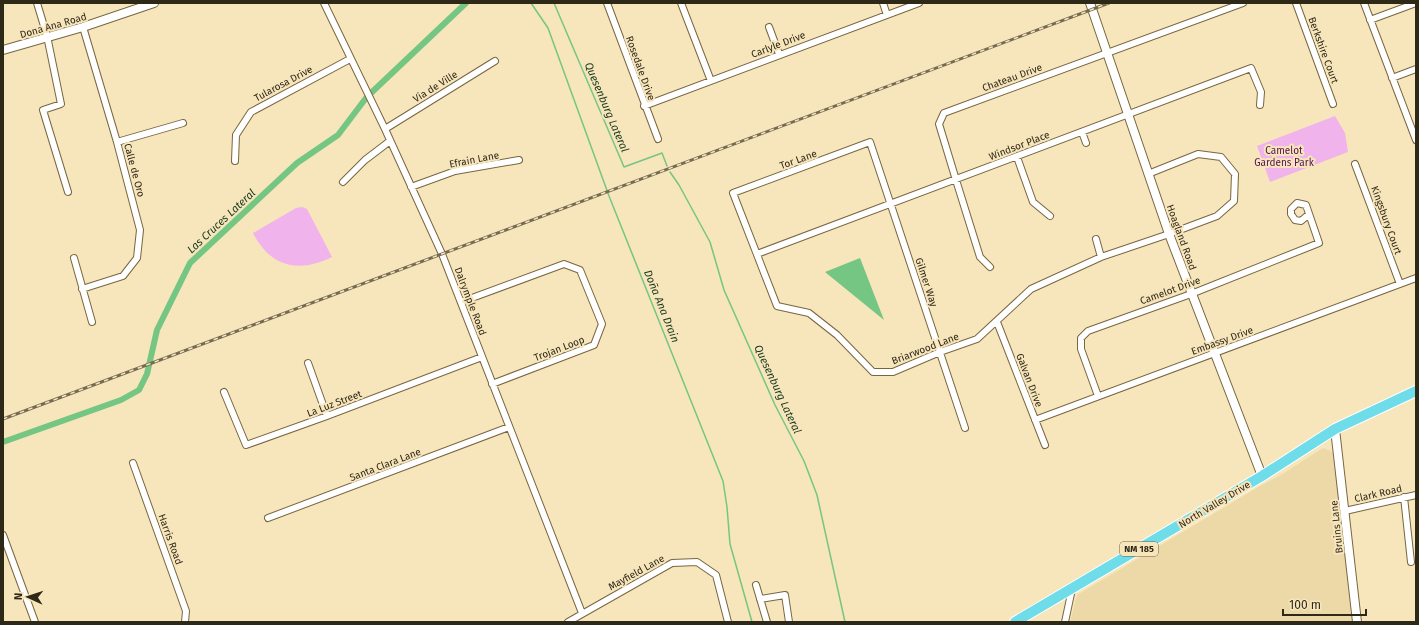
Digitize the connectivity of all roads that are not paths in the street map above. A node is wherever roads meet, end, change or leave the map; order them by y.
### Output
1 (37, 3) edge
2 (154, 3) edge
3 (324, 3) edge
4 (607, 3) edge
5 (681, 3) edge
6 (883, 3) edge
7 (919, 3) edge
8 (1090, 3) edge
9 (1243, 3) edge
10 (1296, 3) edge
11 (1364, 3) edge
12 (1416, 3) edge
13 (887, 15) junction
14 (1370, 20) junction
15 (83, 27) junction
16 (769, 27) dead end
17 (47, 36) junction
18 (3, 50) edge
19 (1106, 53) junction
20 (779, 54) junction
21 (350, 59) junction
22 (495, 61) dead end
23 (1416, 69) edge
24 (1392, 78) junction
25 (711, 81) junction
26 (1333, 104) dead end
27 (1260, 105) dead end
28 (644, 106) junction
29 (1127, 114) junction
30 (183, 123) dead end
31 (385, 129) junction
32 (1082, 132) junction
33 (658, 139) dead end
34 (1416, 140) edge
35 (117, 142) junction
36 (390, 142) junction
37 (870, 142) joint
38 (1086, 143) dead end
39 (1017, 157) junction
40 (519, 160) dead end
41 (235, 161) dead end
42 (1355, 164) dead end
43 (1148, 174) junction
44 (956, 180) junction
45 (343, 182) dead end
46 (411, 187) junction
47 (68, 192) dead end
48 (733, 193) joint
49 (890, 203) junction
50 (1308, 215) dead end
51 (1050, 216) dead end
52 (1170, 234) junction
53 (1096, 239) dead end
54 (757, 254) junction
55 (1101, 257) junction
56 (74, 258) dead end
57 (990, 267) dead end
58 (1416, 278) edge
59 (1400, 284) junction
60 (82, 288) junction
61 (1192, 294) junction
62 (461, 302) junction
63 (92, 322) dead end
64 (997, 322) junction
65 (940, 352) junction
66 (1215, 354) junction
67 (482, 357) junction
68 (308, 363) dead end
69 (492, 384) junction
70 (1416, 391) edge
71 (224, 392) dead end
72 (1098, 396) junction
73 (327, 416) junction
74 (1035, 420) junction
75 (509, 427) junction
76 (965, 428) dead end
77 (1335, 429) junction
78 (1045, 445) dead end
79 (133, 463) dead end
80 (1262, 476) junction
81 (1416, 495) edge
82 (1404, 497) junction
83 (1345, 511) junction
84 (268, 518) dead end
85 (3, 535) edge
86 (10, 557) junction
87 (3, 559) edge
88 (1411, 562) dead end
89 (756, 585) dead end
90 (1072, 589) junction
91 (760, 599) junction
92 (582, 613) junction
93 (35, 622) edge
94 (185, 622) edge
95 (568, 622) edge
96 (728, 622) edge
97 (768, 622) edge
98 (789, 622) edge
99 (1015, 622) edge
100 (1065, 622) edge
101 (1357, 622) edge

1 - 17 street
2 - 15 street, Dona Ana Road
3 - 21 street, Dalrymple Road
4 - 28 street, Rosedale Drive
5 - 25 street
6 - 13 street
7 - 13 street, Carlyle Drive
8 - 19 street, Hoagland Road
9 - 19 street, Chateau Drive
10 - 26 street, Berkshire Court
11 - 14 street
12 - 14 street
13 - 20 street, Carlyle Drive
14 - 24 street
15 - 17 street, Dona Ana Road
15 - 35 street, Calle de Oro
16 - 20 street
17 - 18 street, Dona Ana Road
17 - 47 street
19 - 29 street, Hoagland Road
19 - 44 street, Chateau Drive
20 - 25 street, Carlyle Drive
21 - 31 street, Dalrymple Road
21 - 41 street, Tularosa Drive
22 - 31 street, Via de Ville
23 - 24 street
24 - 34 street
25 - 28 street, Carlyle Drive
27 - 29 street, Windsor Place
28 - 33 street, Rosedale Drive
29 - 32 street, Windsor Place
29 - 43 street, Hoagland Road
30 - 35 street
31 - 36 street, Dalrymple Road
32 - 38 street
32 - 39 street, Windsor Place
35 - 60 street, Calle de Oro
36 - 45 street
36 - 46 street, Dalrymple Road
37 - 48 street, Tor Lane
37 - 49 street, Gilmer Way
39 - 44 street, Windsor Place
39 - 51 street
40 - 46 street, Efrain Lane
42 - 59 street, Kingsbury Court
43 - 52 street, Hoagland Road
43 - 52 street, Briarwood Lane
44 - 49 street, Windsor Place
44 - 57 street, Chateau Drive
46 - 62 street, Dalrymple Road
48 - 54 street, Briarwood Lane
49 - 54 street, Windsor Place
49 - 65 street, Gilmer Way
50 - 61 street, Camelot Drive
52 - 55 street, Briarwood Lane
52 - 61 street, Hoagland Road
53 - 55 street
54 - 65 street, Briarwood Lane
55 - 64 street, Briarwood Lane
56 - 60 street
58 - 59 street, Embassy Drive
59 - 66 street, Embassy Drive
60 - 63 street
61 - 66 street, Hoagland Road
61 - 72 street, Camelot Drive
62 - 67 street, Dalrymple Road
62 - 69 street, Trojan Loop
64 - 65 street, Briarwood Lane
64 - 74 street, Galvan Drive
65 - 76 street, Gilmer Way
66 - 72 street, Embassy Drive
66 - 80 street, Hoagland Road
67 - 69 street, Dalrymple Road
67 - 73 street, La Luz Street
68 - 73 street
69 - 75 street, Dalrymple Road
70 - 77 main road, North Valley Drive / NM 185
71 - 73 street, La Luz Street
72 - 74 street, Embassy Drive
74 - 78 street, Galvan Drive
75 - 84 street, Santa Clara Lane
75 - 92 street, Dalrymple Road
77 - 80 main road, North Valley Drive / NM 185
77 - 83 street, Bruins Lane
79 - 94 street, Harris Road
80 - 90 main road, North Valley Drive / NM 185
81 - 82 street, Clark Road
82 - 83 street, Clark Road
82 - 88 street
83 - 101 street, Bruins Lane
85 - 86 street
86 - 87 street
86 - 93 street
89 - 91 street
90 - 99 main road, North Valley Drive / NM 185
90 - 100 street
91 - 97 street
91 - 98 street
92 - 95 street, Mayfield Lane
92 - 96 street, Mayfield Lane

